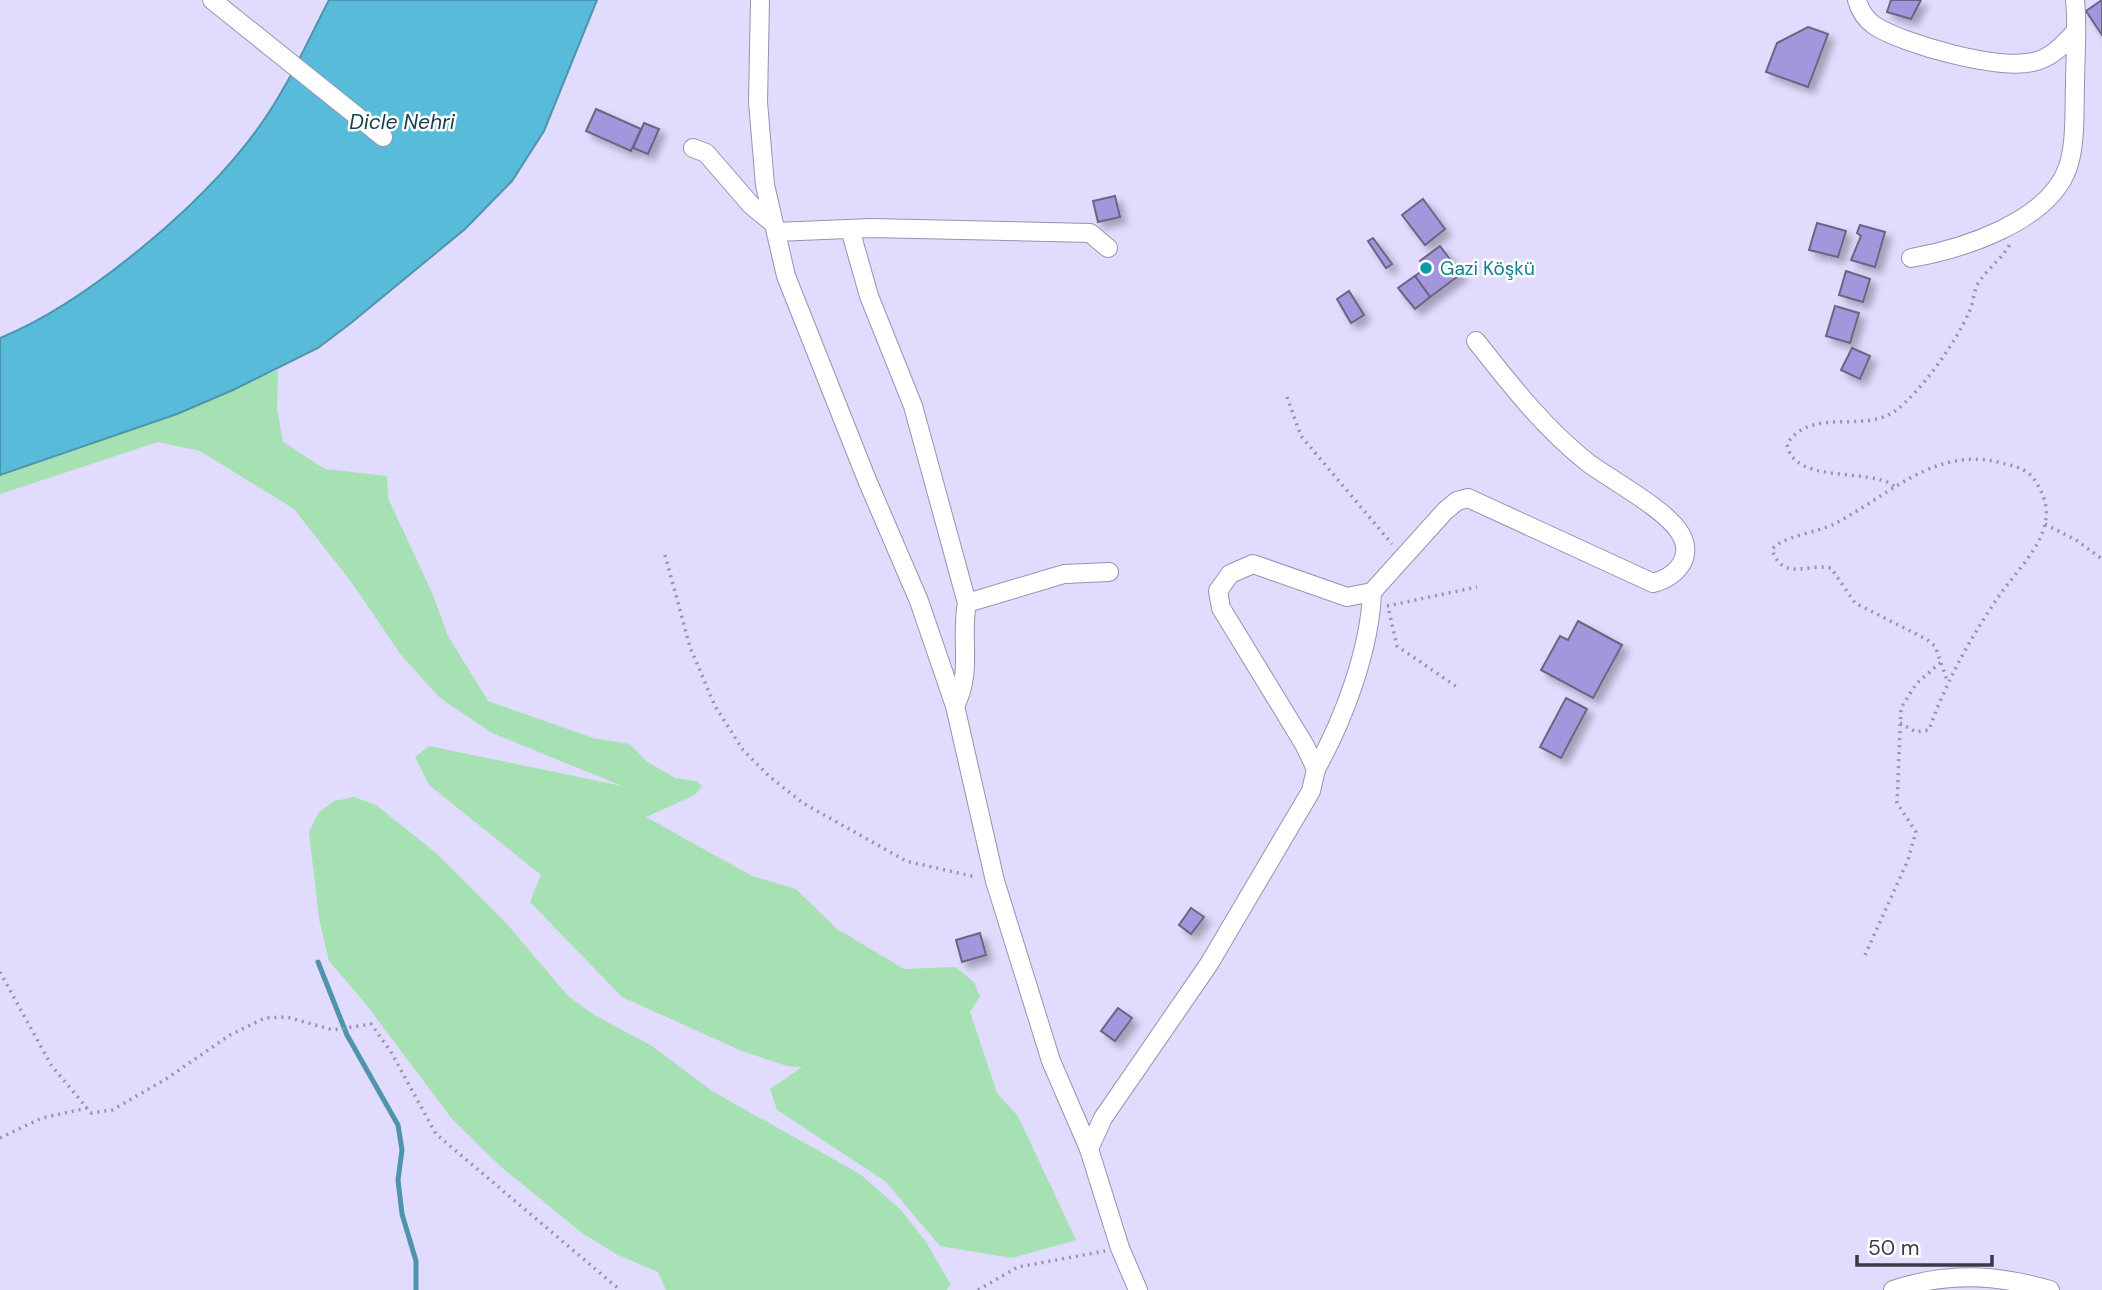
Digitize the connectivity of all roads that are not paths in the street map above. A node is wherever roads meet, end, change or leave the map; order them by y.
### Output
1 (212, 0) edge
2 (761, 0) edge
3 (1857, 0) edge
4 (2077, 1) edge
5 (2076, 31) junction
6 (383, 137) dead end
7 (693, 148) dead end
8 (775, 228) junction
9 (850, 229) junction
10 (1108, 248) dead end
11 (1911, 258) dead end
12 (1476, 341) dead end
13 (1109, 572) dead end
14 (1371, 592) junction
15 (967, 603) junction
16 (955, 706) junction
17 (1316, 769) junction
18 (1089, 1149) junction
19 (1138, 1290) edge
20 (1893, 1290) edge
21 (2050, 1290) edge

1 - 6 street
2 - 8 street
3 - 5 street
4 - 5 street
5 - 11 street
7 - 8 street
8 - 9 street
8 - 16 street
9 - 10 street
9 - 15 street
12 - 14 street
13 - 15 street
14 - 17 street
14 - 17 street
15 - 16 street
16 - 18 street
17 - 18 street
18 - 19 street
20 - 21 street

